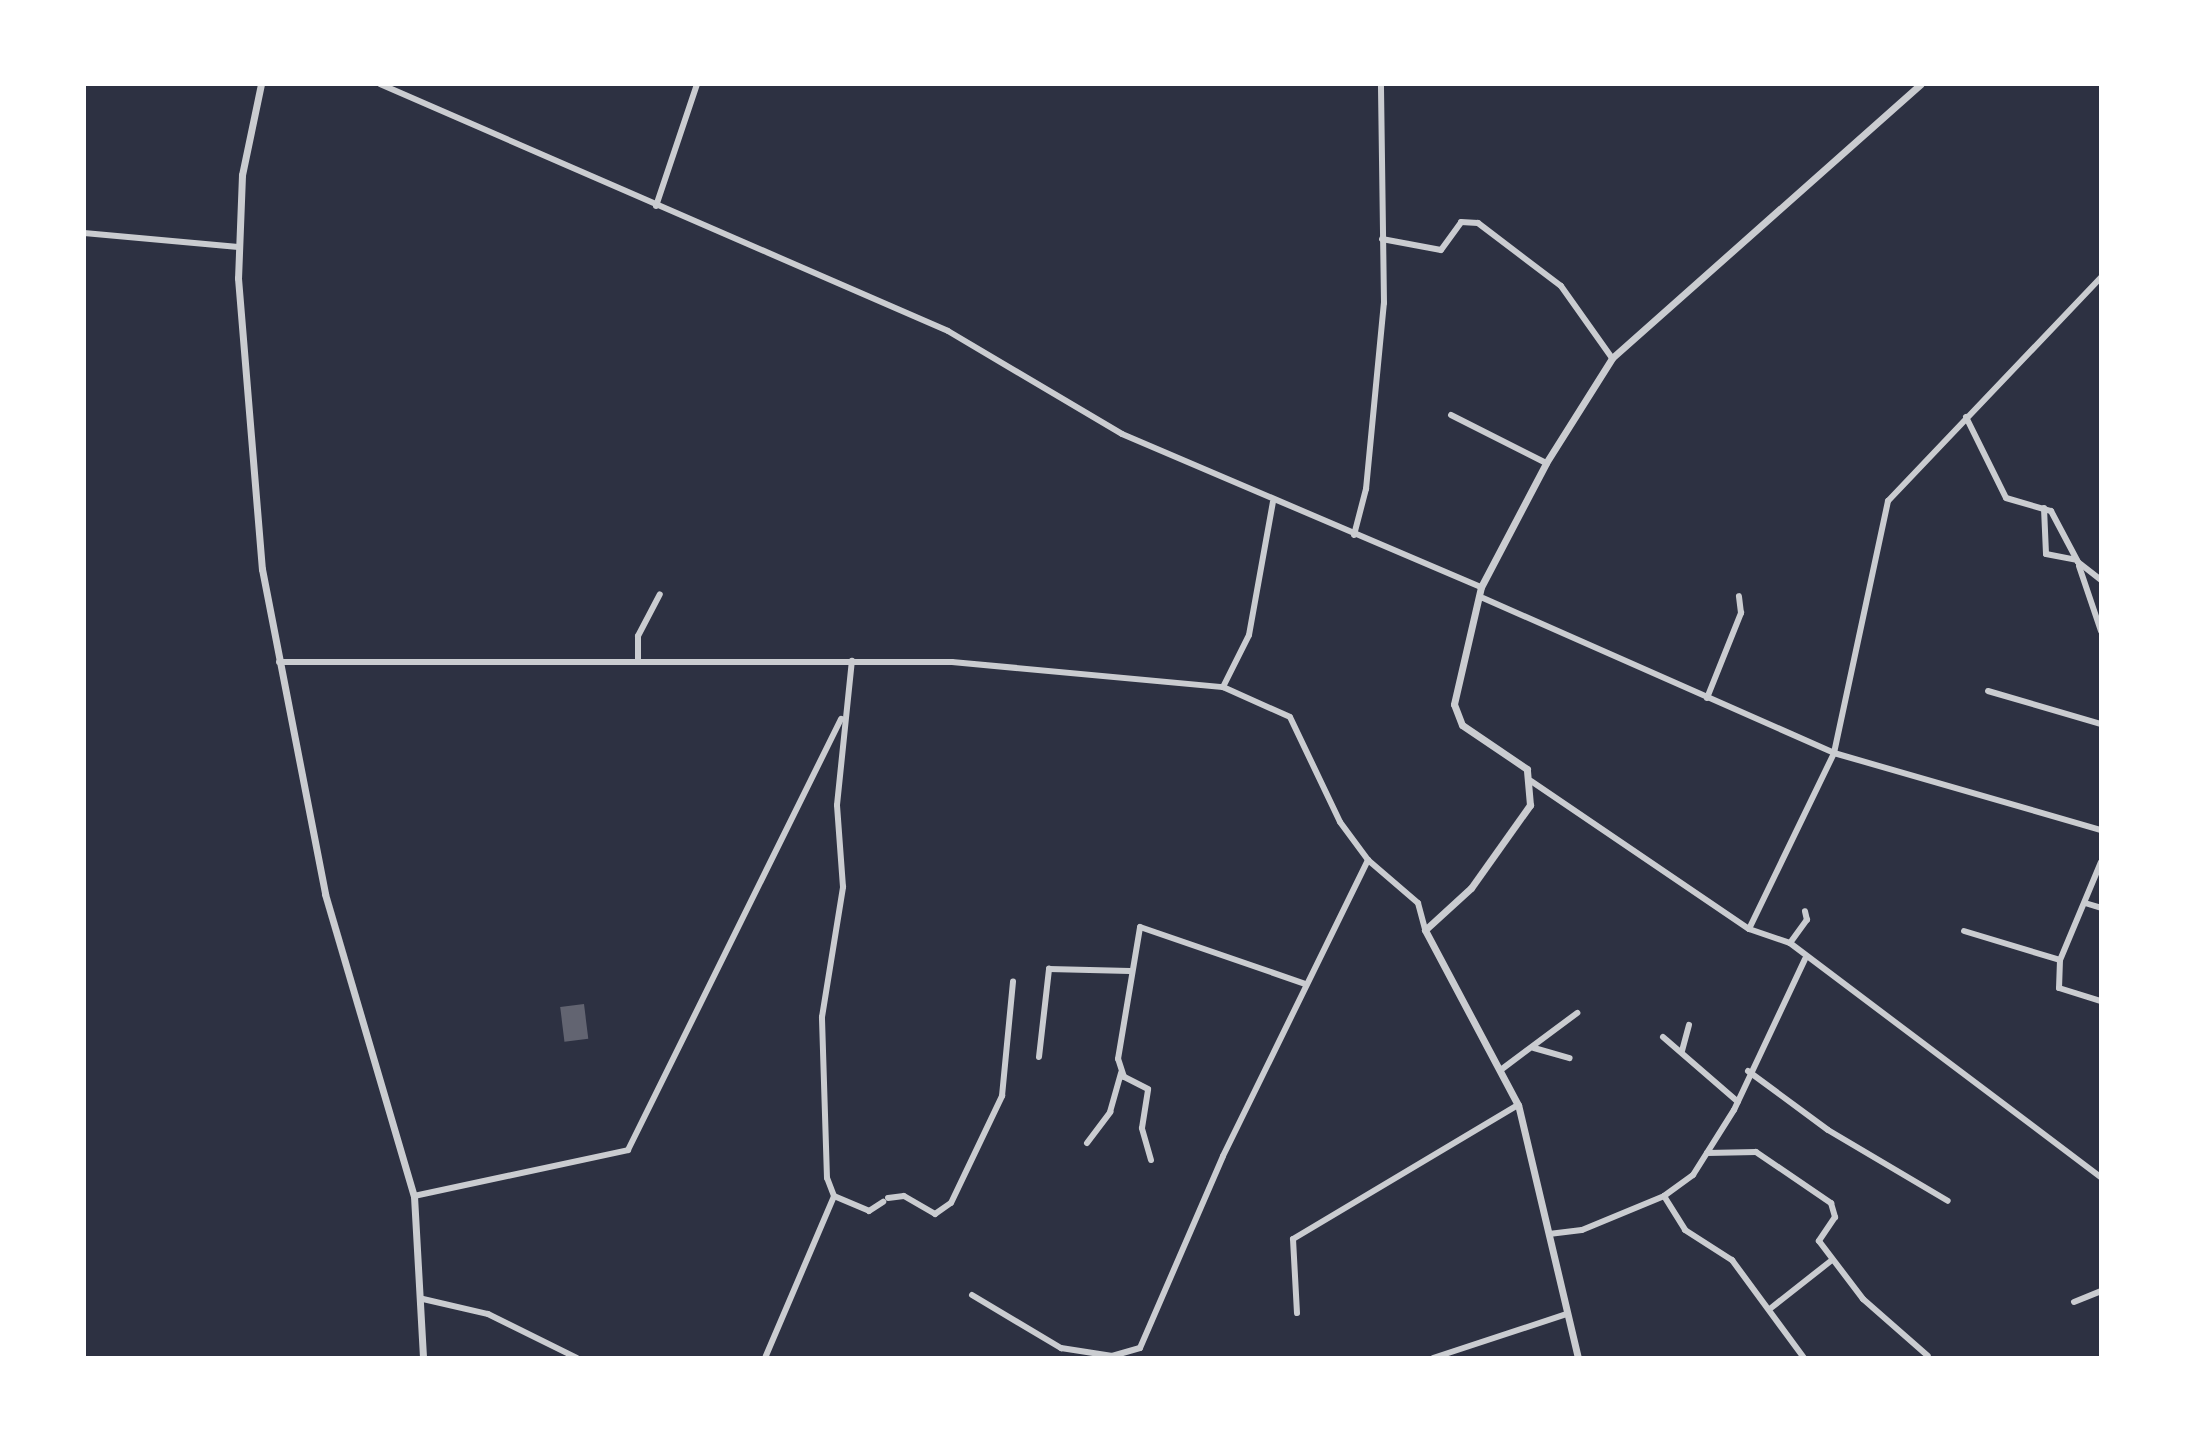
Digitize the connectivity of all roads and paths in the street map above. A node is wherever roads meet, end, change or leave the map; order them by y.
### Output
1 (380, 84) edge
2 (697, 84) edge
3 (1381, 84) edge
4 (1921, 84) edge
5 (259, 85) edge
6 (656, 206) junction
7 (84, 233) edge
8 (1382, 239) junction
9 (238, 247) junction
10 (2101, 277) edge
11 (1612, 358) junction
12 (1451, 415) dead end
13 (1966, 417) junction
14 (1546, 463) junction
15 (1273, 502) junction
16 (2044, 508) junction
17 (1354, 535) junction
18 (2077, 561) junction
19 (2101, 580) edge
20 (1481, 587) junction
21 (660, 594) dead end
22 (1739, 596) dead end
23 (1483, 598) junction
24 (2101, 631) edge
25 (638, 659) junction
26 (852, 661) junction
27 (279, 662) junction
28 (1223, 687) junction
29 (1988, 691) dead end
30 (1707, 698) junction
31 (843, 714) junction
32 (2101, 724) edge
33 (1834, 753) junction
34 (1531, 781) junction
35 (2101, 830) edge
36 (1368, 860) junction
37 (2101, 862) edge
38 (2085, 903) junction
39 (2101, 908) edge
40 (1805, 911) dead end
41 (1749, 929) junction
42 (1425, 930) junction
43 (1964, 931) dead end
44 (1790, 943) junction
45 (1805, 959) junction
46 (2060, 960) junction
47 (1130, 971) junction
48 (1013, 982) dead end
49 (1306, 984) junction
50 (2101, 1001) edge
51 (1577, 1013) dead end
52 (1689, 1025) dead end
53 (1663, 1037) dead end
54 (1534, 1048) junction
55 (1682, 1051) junction
56 (1039, 1057) dead end
57 (1570, 1058) dead end
58 (1502, 1069) junction
59 (1748, 1071) junction
60 (1121, 1073) junction
61 (1738, 1102) junction
62 (1518, 1105) junction
63 (1087, 1143) dead end
64 (1707, 1153) junction
65 (1151, 1160) dead end
66 (2101, 1177) edge
67 (414, 1196) junction
68 (834, 1196) junction
69 (1664, 1196) junction
70 (1948, 1201) dead end
71 (1549, 1234) junction
72 (1832, 1260) junction
73 (2101, 1291) edge
74 (972, 1295) dead end
75 (423, 1299) junction
76 (2074, 1302) dead end
77 (1771, 1308) junction
78 (1297, 1313) dead end
79 (1567, 1314) junction
80 (1928, 1356) edge
81 (423, 1358) edge
82 (577, 1358) edge
83 (765, 1358) edge
84 (1433, 1358) edge
85 (1578, 1358) edge
86 (1804, 1358) edge

1 - 6 street
2 - 6 street
3 - 8 street
4 - 11 street
5 - 9 street
6 - 15 street
7 - 9 street
8 - 11 street
8 - 17 street
9 - 27 street
10 - 13 street
11 - 14 street
12 - 14 street
13 - 16 street
13 - 33 street
14 - 20 street
15 - 17 street
15 - 28 street
16 - 18 street
16 - 18 street
17 - 20 street
18 - 19 street
18 - 24 street
20 - 23 street
21 - 25 street
22 - 30 street
23 - 30 street
23 - 34 street
25 - 26 street
25 - 27 street
26 - 28 street
26 - 31 street
27 - 67 street
28 - 36 street
29 - 32 street
30 - 33 street
31 - 67 street
31 - 68 street
33 - 35 street
33 - 41 street
34 - 41 street
34 - 42 street
36 - 42 street
36 - 49 street
37 - 38 street
38 - 39 street
38 - 46 street
40 - 44 street
41 - 44 street
42 - 58 street
43 - 46 street
44 - 45 street
45 - 59 street
45 - 66 street
46 - 50 street
47 - 49 street
47 - 56 street
47 - 60 street
48 - 68 street
49 - 74 street
51 - 54 street
52 - 55 street
53 - 55 street
54 - 57 street
54 - 58 street
55 - 61 street
58 - 62 street
59 - 61 street
59 - 70 street
60 - 63 street
60 - 65 street
61 - 64 street
62 - 71 street
62 - 78 street
64 - 69 street
64 - 72 street
67 - 75 street
68 - 83 street
69 - 71 street
69 - 77 street
71 - 79 street
72 - 77 street
72 - 80 street
73 - 76 street
75 - 81 street
75 - 82 street
77 - 86 street
79 - 84 street
79 - 85 street

